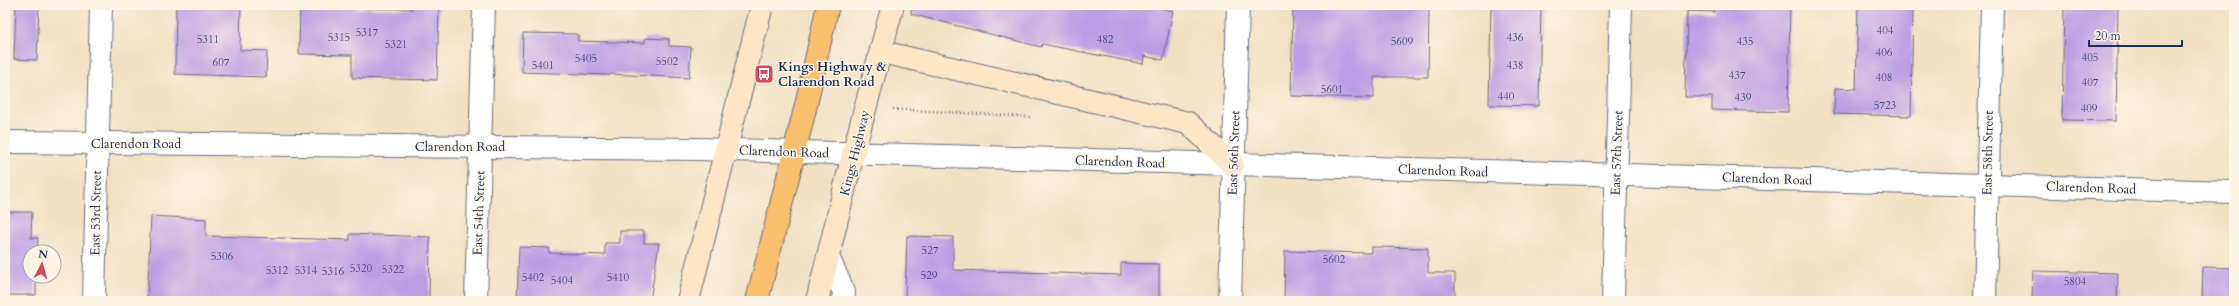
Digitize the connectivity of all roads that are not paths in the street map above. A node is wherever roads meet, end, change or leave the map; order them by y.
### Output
1 (101, 5) edge
2 (484, 5) edge
3 (762, 5) edge
4 (828, 5) edge
5 (893, 5) edge
6 (1238, 5) edge
7 (1621, 5) edge
8 (1992, 5) edge
9 (882, 52) junction
10 (5, 142) edge
11 (98, 144) junction
12 (480, 147) junction
13 (726, 150) junction
14 (794, 152) junction
15 (853, 154) junction
16 (1233, 165) junction
17 (1616, 175) junction
18 (1988, 186) junction
19 (2234, 192) edge
20 (828, 257) junction
21 (94, 301) edge
22 (476, 301) edge
23 (688, 301) edge
24 (757, 301) edge
25 (817, 301) edge
26 (844, 301) edge
27 (1230, 301) edge
28 (1613, 301) edge
29 (1985, 301) edge

1 - 11 street, East 53rd Street
2 - 12 street, East 54th Street
3 - 13 street
4 - 14 main road
5 - 9 street, Kings Highway
6 - 16 street, East 56th Street
7 - 17 street, East 57th Street
8 - 18 street, East 58th Street
9 - 15 street, Kings Highway
9 - 16 street
10 - 11 street, Clarendon Road
11 - 12 street, Clarendon Road
11 - 21 street, East 53rd Street
12 - 13 street, Clarendon Road
12 - 22 street, East 54th Street
13 - 14 street, Clarendon Road
13 - 23 street
14 - 15 street, Clarendon Road
14 - 24 main road
15 - 16 street, Clarendon Road
15 - 20 street, Kings Highway
16 - 17 street, Clarendon Road
16 - 27 street, East 56th Street
17 - 18 street, Clarendon Road
17 - 28 street, East 57th Street
18 - 19 street, Clarendon Road
18 - 29 street, East 58th Street
20 - 25 street, Kings Highway
20 - 26 street

